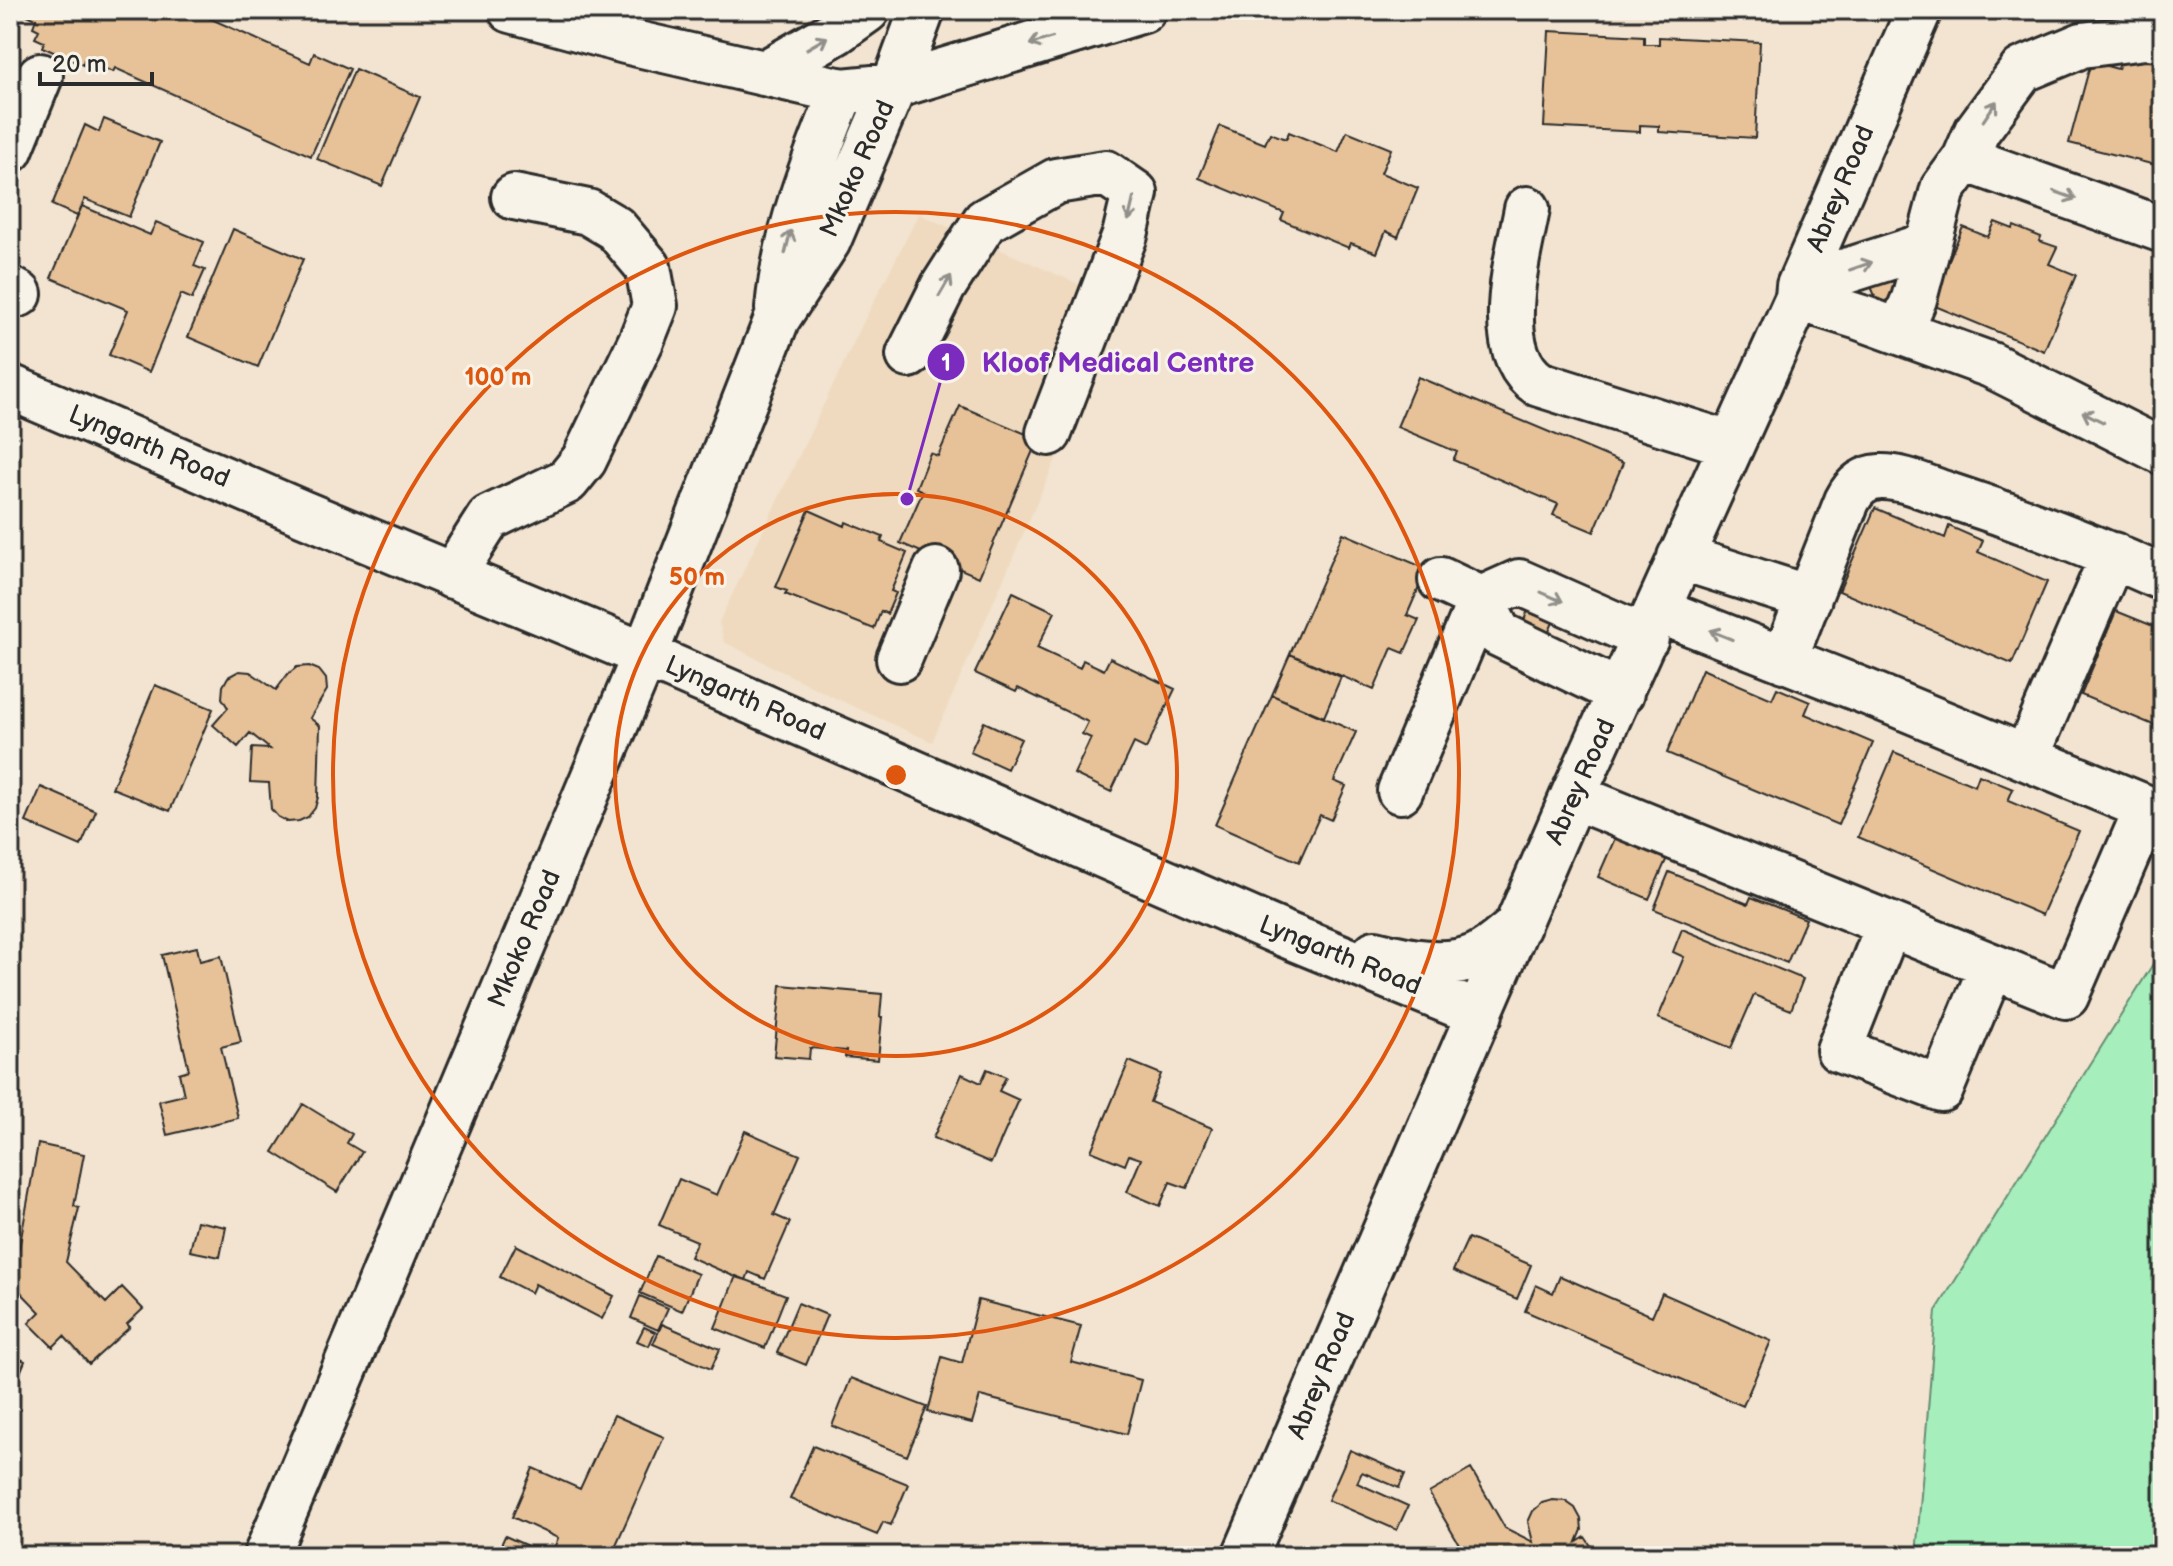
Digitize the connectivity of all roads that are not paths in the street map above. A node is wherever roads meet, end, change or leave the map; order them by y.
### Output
1 (511, 10) edge
2 (867, 10) edge
3 (922, 10) edge
4 (1143, 10) edge
5 (1919, 10) edge
6 (2163, 38) edge
7 (765, 73) junction
8 (40, 76) dead end
9 (894, 86) junction
10 (842, 91) junction
11 (10, 150) edge
12 (1965, 159) junction
13 (514, 197) dead end
14 (1527, 209) dead end
15 (2163, 230) edge
16 (1928, 245) junction
17 (1798, 298) junction
18 (777, 319) junction
19 (1900, 332) junction
20 (909, 355) dead end
21 (10, 387) edge
22 (1049, 433) dead end
23 (1730, 444) junction
24 (2163, 452) edge
25 (2113, 555) junction
26 (1680, 557) junction
27 (936, 570) dead end
28 (452, 576) junction
29 (2163, 578) edge
30 (1441, 580) dead end
31 (1809, 598) junction
32 (1481, 599) junction
33 (1652, 624) junction
34 (645, 655) junction
35 (899, 659) dead end
36 (1784, 660) junction
37 (1621, 693) junction
38 (2026, 758) junction
39 (1400, 791) dead end
40 (1573, 796) junction
41 (1889, 924) junction
42 (1518, 926) junction
43 (1279, 932) junction
44 (1992, 966) junction
45 (1480, 1014) junction
46 (266, 1556) edge
47 (1245, 1556) edge

1 - 7 main road
7 -> 2 main road
3 - 9 main road, Mkoko Road
4 -> 9 main road
5 - 17 main road, Abrey Road
12 -> 6 main road
7 - 10 main road
8 - 11 main road
9 - 10 main road
9 - 18 main road, Mkoko Road
18 -> 10 main road, Mkoko Road
12 -> 15 main road
12 - 16 main road
13 - 28 main road
14 - 23 main road
17 -> 16 main road
16 - 19 main road
17 - 19 main road
17 - 23 main road, Abrey Road
18 - 34 main road, Mkoko Road
24 -> 19 main road
20 -> 22 main road
21 - 28 main road, Lyngarth Road
23 - 26 main road, Abrey Road
25 - 29 main road
25 - 31 main road
25 - 38 main road
26 - 31 main road
26 - 33 main road, Abrey Road
27 - 35 main road
28 - 34 main road, Lyngarth Road
30 - 32 main road
31 - 36 main road
32 -> 33 main road
32 - 37 main road
32 - 39 main road
36 -> 33 main road
33 - 37 main road, Abrey Road
34 - 43 main road, Lyngarth Road
34 - 46 main road, Mkoko Road
36 - 38 main road
37 - 40 main road, Abrey Road
38 - 44 main road
40 - 41 main road
40 - 42 main road, Abrey Road
41 - 44 main road
41 - 44 main road
42 - 43 main road
42 - 45 main road, Abrey Road
43 - 45 main road, Lyngarth Road
45 - 47 main road, Abrey Road

